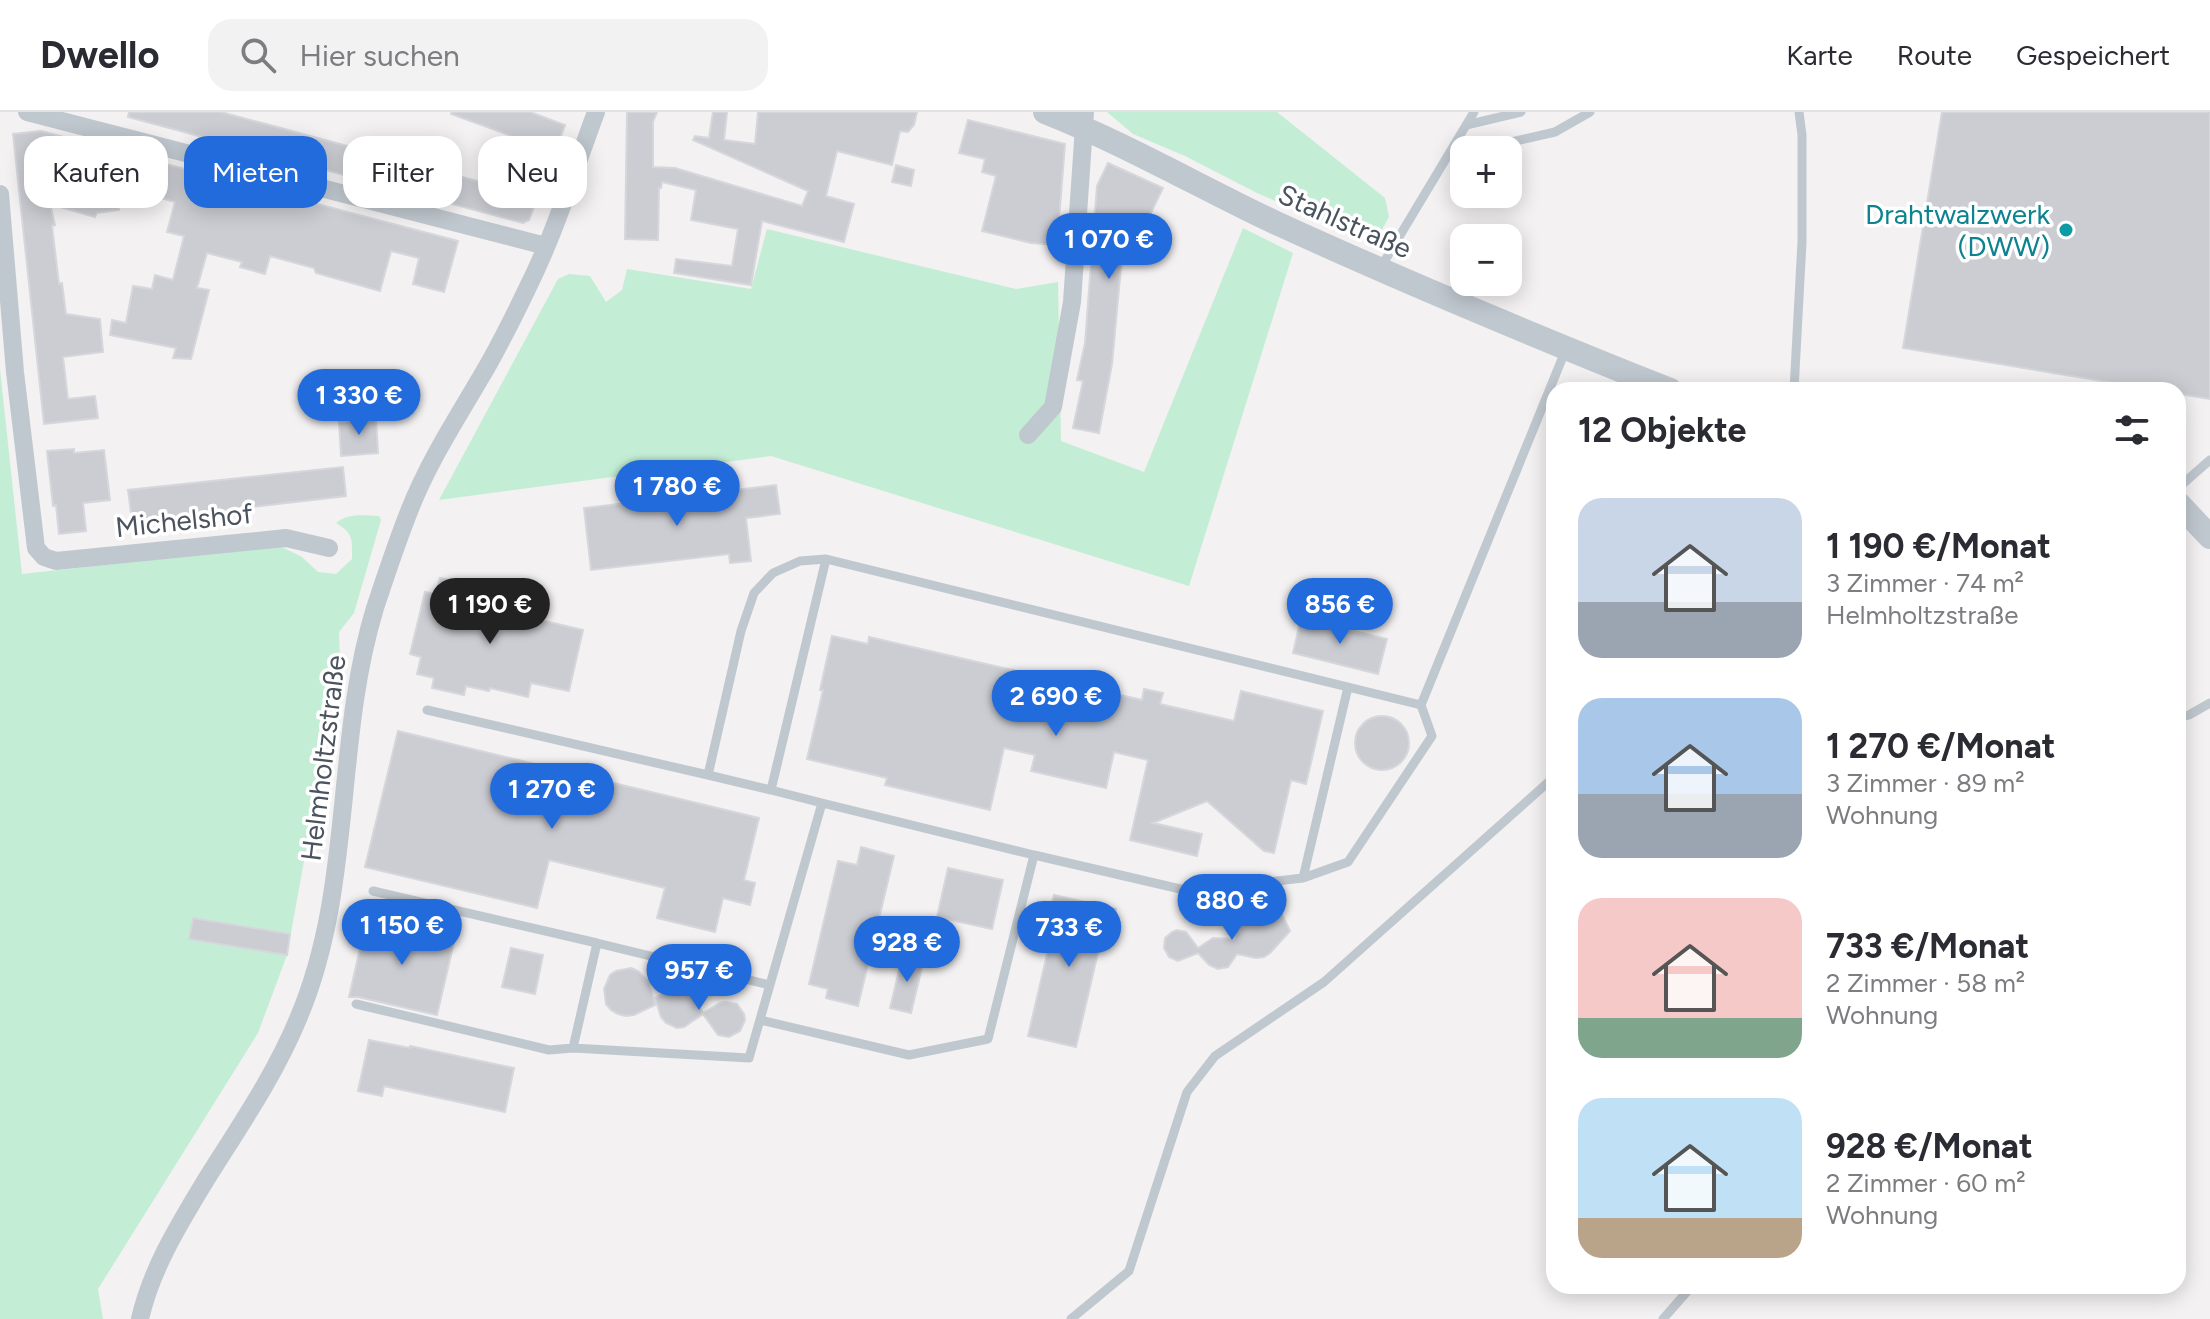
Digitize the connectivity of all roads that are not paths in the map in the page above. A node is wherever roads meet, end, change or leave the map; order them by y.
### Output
1 (27, 112) edge
2 (1045, 112) edge
3 (1474, 112) edge
4 (1521, 112) edge
5 (1590, 112) edge
6 (1799, 112) edge
7 (592, 113) edge
8 (1084, 119) edge
9 (1466, 125) junction
10 (1522, 140) edge
11 (1449, 156) joint
12 (0, 194) edge
13 (546, 246) junction
14 (1379, 270) junction
15 (1566, 349) junction
16 (1553, 382) edge
17 (1650, 382) edge
18 (1795, 382) edge
19 (1546, 398) edge
20 (1028, 435) dead end
21 (2210, 460) edge
22 (2186, 486) edge
23 (2186, 501) edge
24 (2210, 537) edge
25 (329, 548) dead end
26 (826, 559) junction
27 (1348, 687) junction
28 (2210, 703) edge
29 (1421, 705) junction
30 (427, 710) dead end
31 (2186, 716) edge
32 (708, 775) junction
33 (1546, 784) edge
34 (771, 790) junction
35 (822, 803) junction
36 (1034, 855) junction
37 (1303, 878) junction
38 (373, 891) dead end
39 (597, 943) junction
40 (770, 985) junction
41 (356, 1004) dead end
42 (760, 1020) junction
43 (573, 1048) junction
44 (1685, 1294) edge
45 (140, 1319) edge
46 (1071, 1319) edge
47 (1663, 1319) edge

1 - 13 street
2 - 8 street, Stahlstraße
3 - 9 lane
4 - 9 lane
5 - 10 lane
6 - 18 lane
7 - 13 street, Helmholtzstraße
8 - 14 street, Stahlstraße
8 - 20 street
9 - 11 lane
11 - 14 lane
12 - 25 street, Michelshof
13 - 45 street, Helmholtzstraße
14 - 15 street, Stahlstraße
15 - 16 lane
15 - 17 street, Stahlstraße
19 - 29 lane
21 - 22 lane
23 - 24 street
26 - 27 lane
26 - 32 lane
26 - 34 lane
27 - 29 lane
27 - 37 lane
28 - 31 lane
29 - 37 lane
30 - 32 lane
32 - 34 lane
33 - 46 lane
34 - 35 lane
35 - 36 lane
35 - 40 lane
36 - 37 lane
36 - 42 lane
38 - 39 lane
39 - 40 lane
39 - 43 lane
40 - 42 lane
41 - 43 lane
42 - 43 lane
44 - 47 lane

